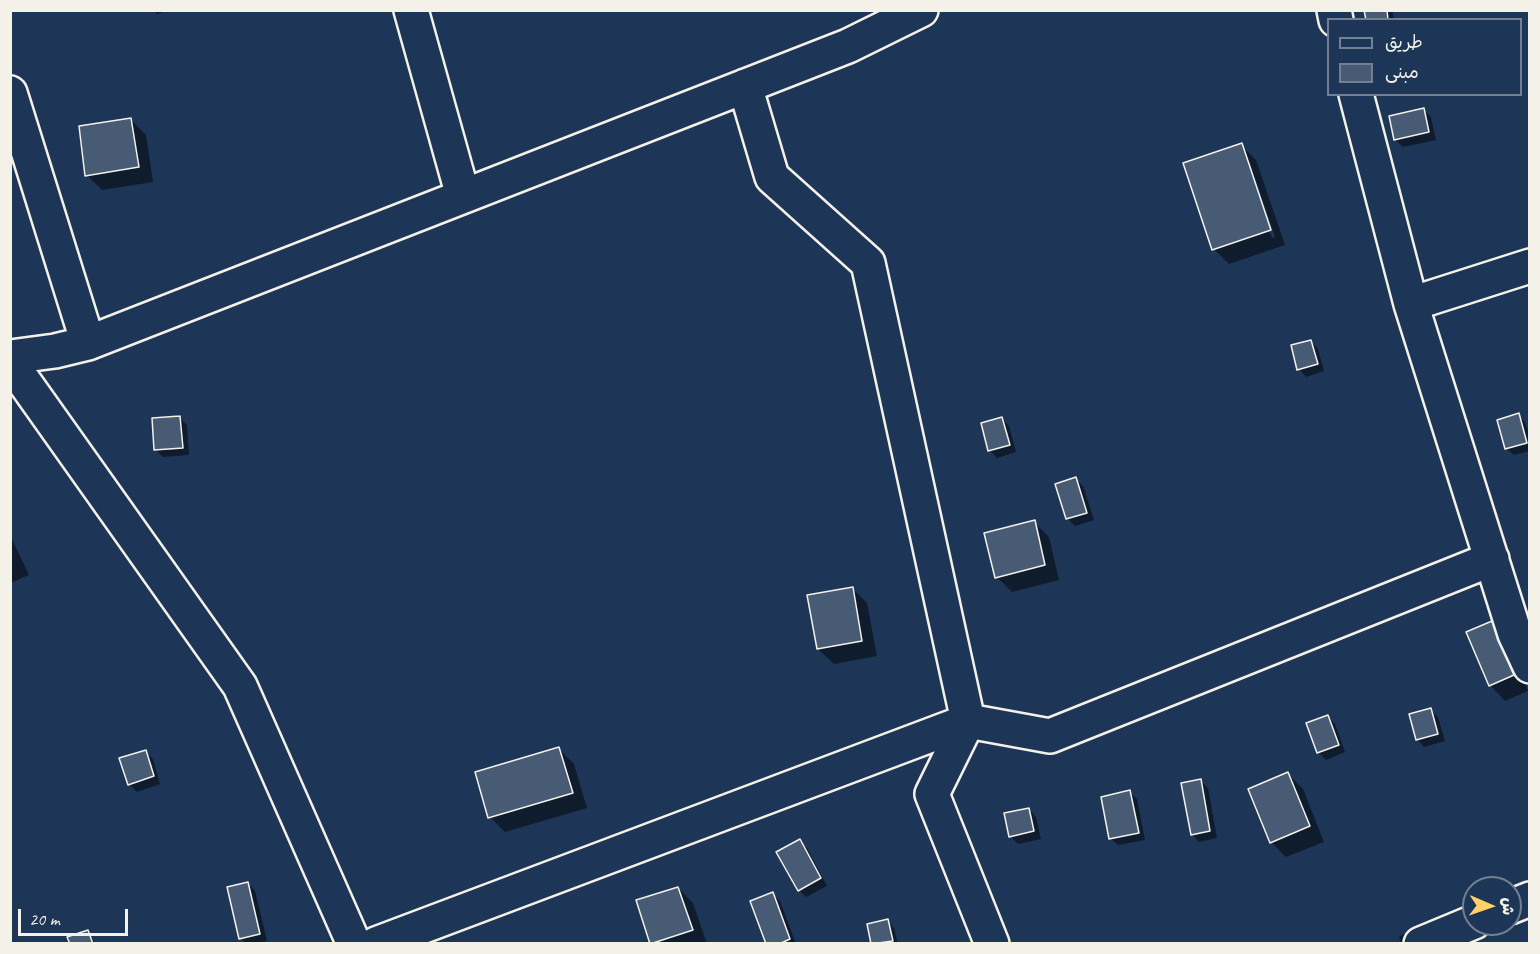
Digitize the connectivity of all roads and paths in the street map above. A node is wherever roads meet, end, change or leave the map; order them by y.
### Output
1 (411, 10) edge
2 (921, 10) edge
3 (745, 86) junction
4 (10, 93) edge
5 (1357, 96) edge
6 (463, 196) junction
7 (1530, 266) edge
8 (1411, 303) junction
9 (88, 343) junction
10 (16, 357) edge
11 (1492, 559) junction
12 (1530, 666) edge
13 (968, 721) junction
14 (1462, 927) edge
15 (354, 944) edge
16 (376, 944) edge
17 (992, 944) edge
18 (1420, 944) edge

1 - 6 street
2 - 3 street
3 - 6 street
3 - 13 street
4 - 9 street
5 - 8 street
6 - 9 street
7 - 8 street
8 - 11 street
9 - 10 street
10 - 15 street
11 - 12 street
11 - 13 street
13 - 16 street
13 - 17 street
14 - 18 street

